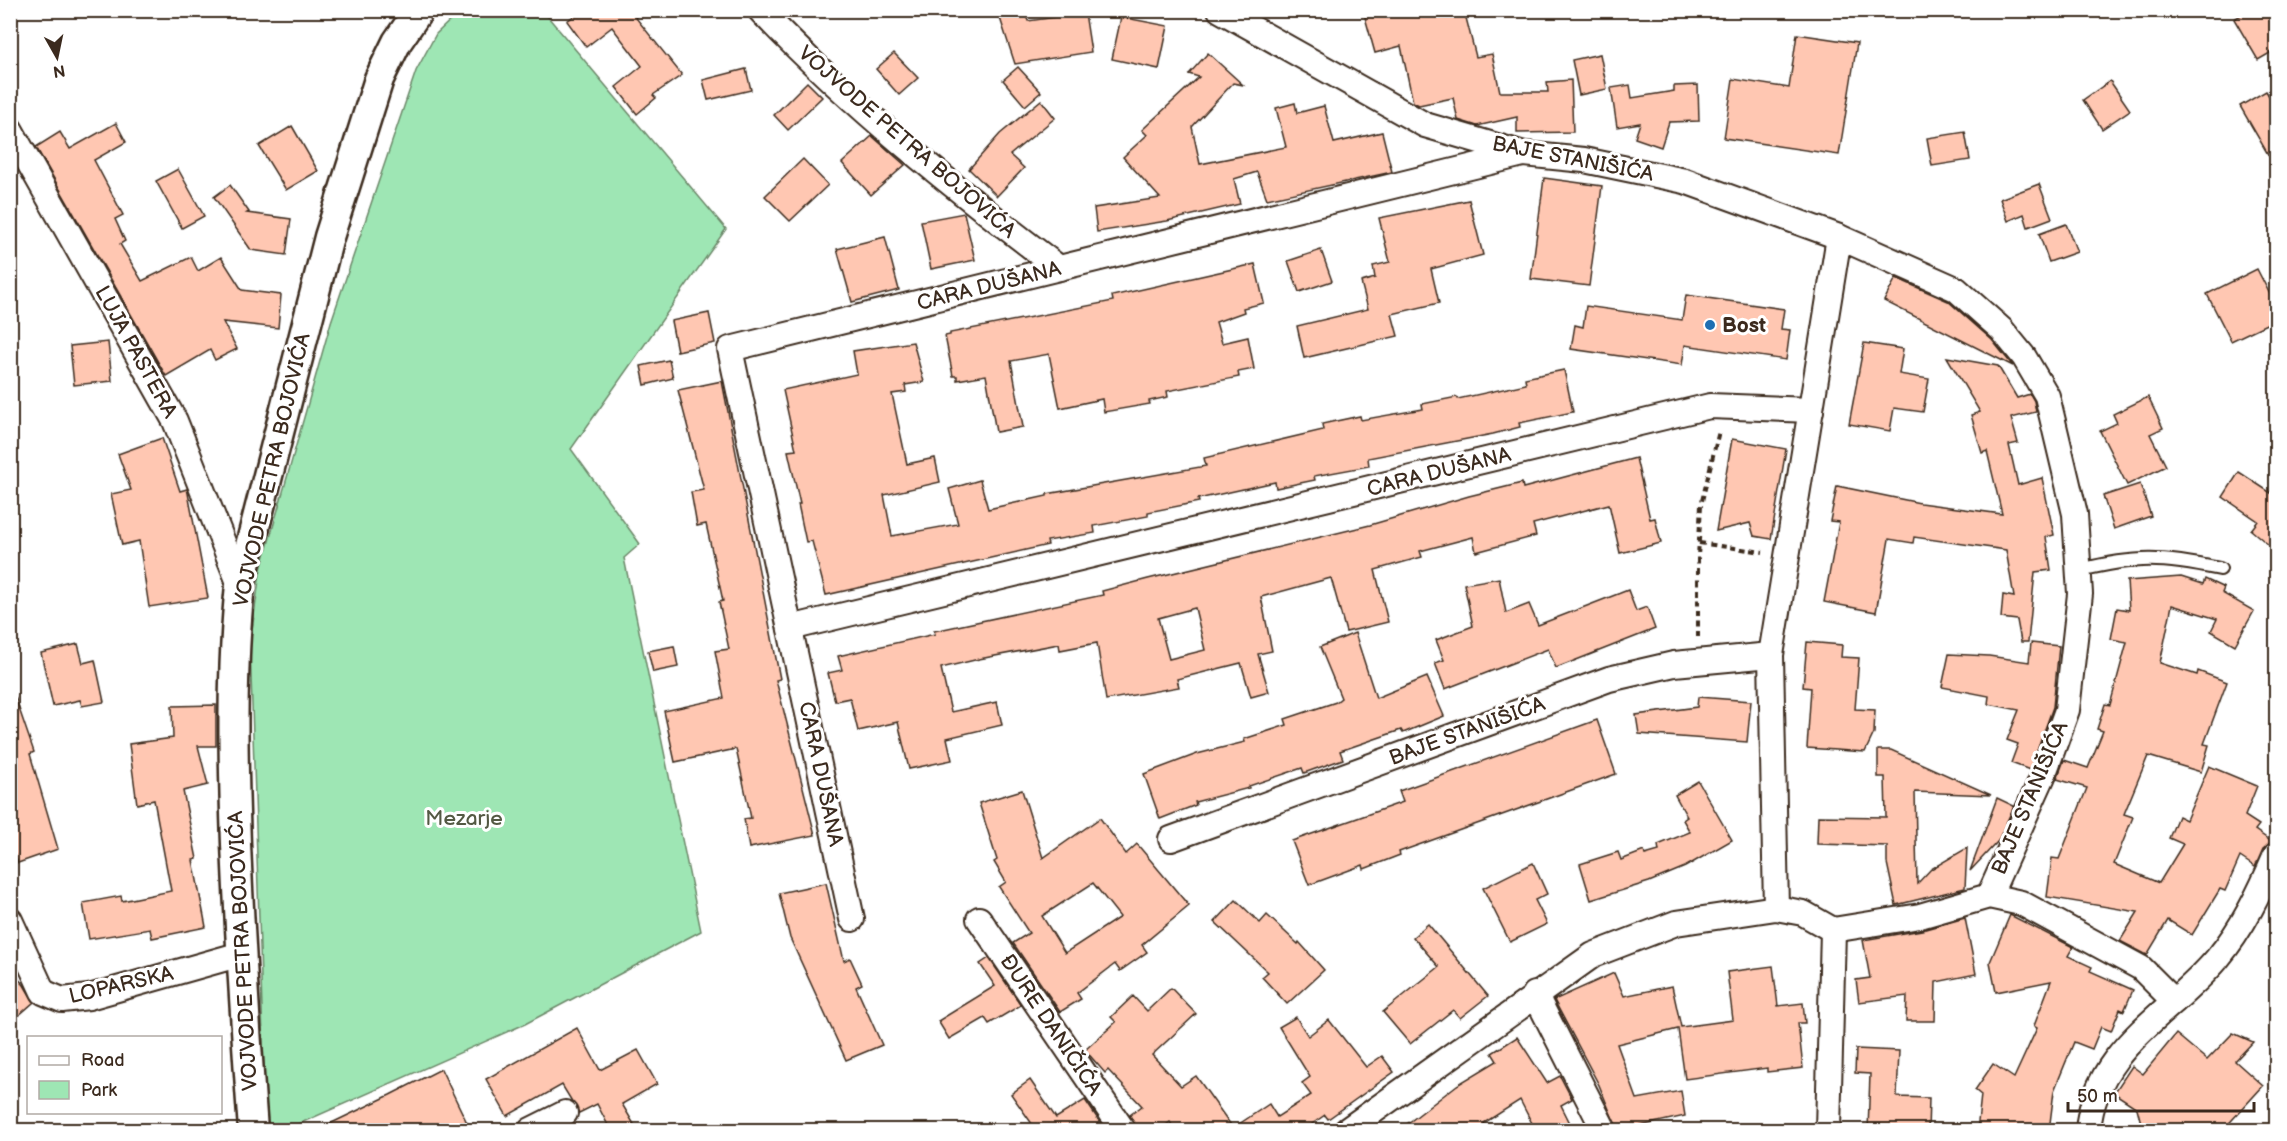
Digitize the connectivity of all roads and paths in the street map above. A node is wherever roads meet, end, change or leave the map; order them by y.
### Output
1 (419, 10) edge
2 (760, 10) edge
3 (1221, 10) edge
4 (10, 129) edge
5 (1524, 154) junction
6 (1839, 237) junction
7 (1059, 268) junction
8 (1724, 407) junction
9 (1811, 410) junction
10 (1699, 543) junction
11 (1787, 556) junction
12 (2220, 569) dead end
13 (2080, 570) junction
14 (240, 585) junction
15 (790, 628) junction
16 (1771, 655) junction
17 (1698, 662) junction
18 (1172, 838) dead end
19 (2277, 855) edge
20 (1989, 896) junction
21 (1776, 908) junction
22 (852, 919) dead end
23 (979, 919) dead end
24 (10, 920) edge
25 (1833, 930) junction
26 (241, 954) junction
27 (1535, 994) junction
28 (2174, 1001) junction
29 (565, 1113) dead end
30 (253, 1131) edge
31 (531, 1131) edge
32 (1123, 1131) edge
33 (1347, 1131) edge
34 (1604, 1131) edge
35 (1828, 1131) edge
36 (2088, 1131) edge

1 - 14 street, VOJVODE PETRA BOJOVIĆA
2 - 7 street, VOJVODE PETRA BOJOVIĆA
3 - 5 street, BAJE STANIŠIĆA
4 - 14 street, LUJA PASTERA
5 - 6 street, BAJE STANIŠIĆA
5 - 7 street, CARA DUŠANA
6 - 9 street
6 - 13 street, BAJE STANIŠIĆA
7 - 15 street, CARA DUŠANA
8 - 9 street, CARA DUŠANA
8 - 10 path
8 - 15 street, CARA DUŠANA
9 - 11 street
10 - 11 path
10 - 17 path
11 - 16 street
12 - 13 lane
13 - 20 street, BAJE STANIŠIĆA
14 - 26 street, VOJVODE PETRA BOJOVIĆA
15 - 22 street, CARA DUŠANA
16 - 17 street, BAJE STANIŠIĆA
16 - 21 street
17 - 18 street, BAJE STANIŠIĆA
19 - 28 street
20 - 25 street
20 - 28 street
21 - 25 street
21 - 27 street
23 - 32 street, ĐURE DANIČIĆA
24 - 26 street, LOPARSKA
25 - 35 street
26 - 30 street, VOJVODE PETRA BOJOVIĆA
27 - 33 street
27 - 34 street
28 - 36 street
29 - 31 street

